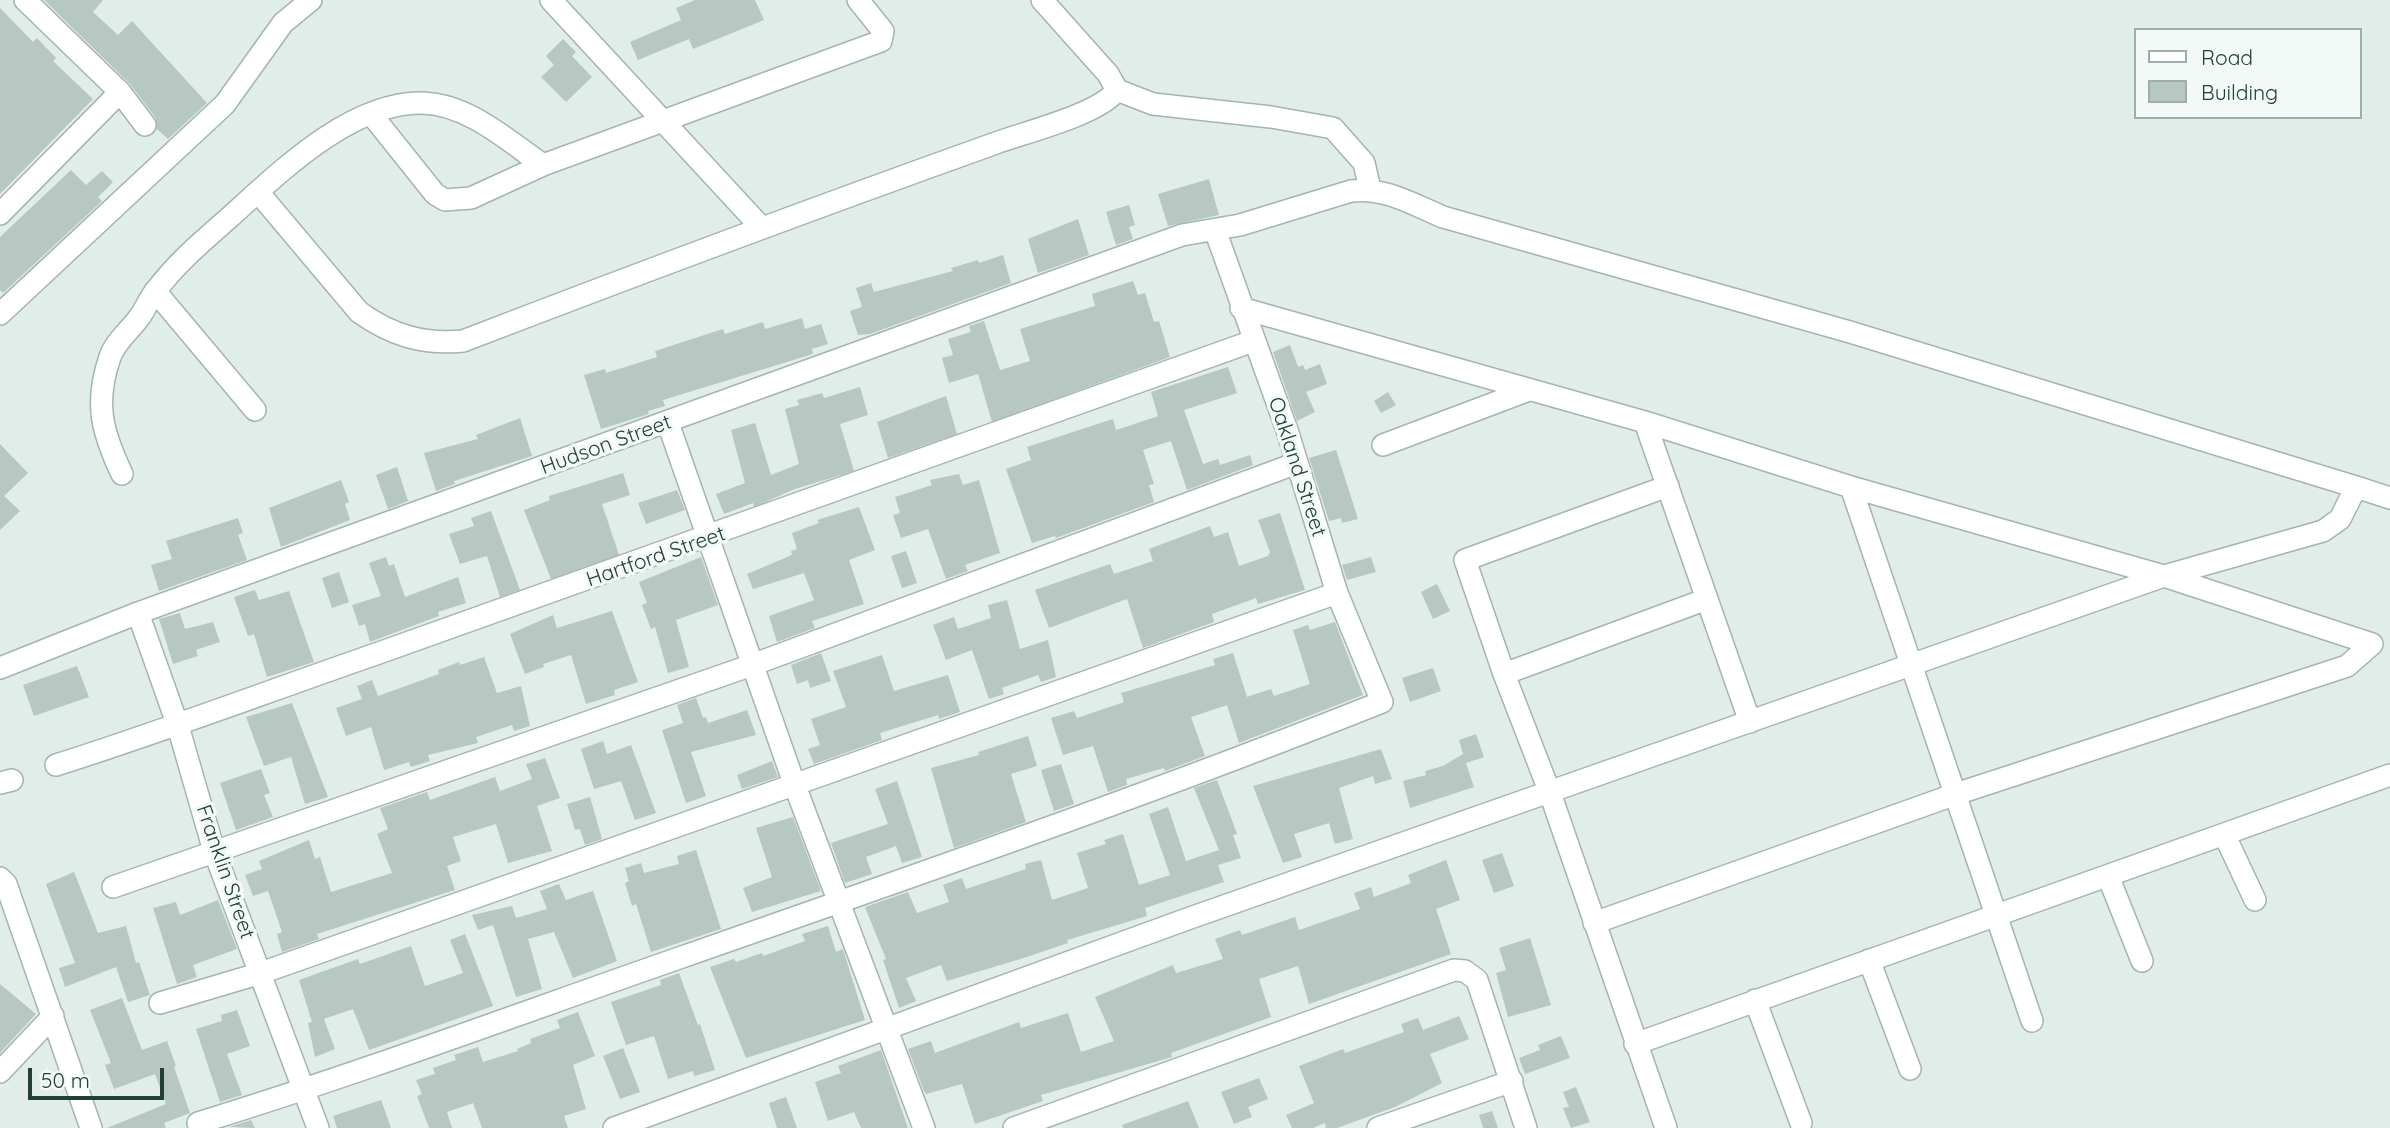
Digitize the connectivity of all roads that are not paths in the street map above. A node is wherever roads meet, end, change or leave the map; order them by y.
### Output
1 (25, 0) edge
2 (311, 0) edge
3 (551, 0) edge
4 (858, 0) edge
5 (1042, 0) edge
6 (1116, 90) junction
7 (120, 92) junction
8 (371, 114) junction
9 (663, 123) junction
10 (145, 125) dead end
11 (543, 165) junction
12 (1370, 189) junction
13 (258, 192) junction
14 (0, 214) edge
15 (761, 227) junction
16 (1215, 230) junction
17 (155, 291) junction
18 (1241, 308) junction
19 (0, 313) edge
20 (1253, 341) junction
21 (1529, 390) junction
22 (256, 411) dead end
23 (1645, 422) junction
24 (668, 423) junction
25 (1383, 446) dead end
26 (1297, 463) junction
27 (122, 474) dead end
28 (1668, 486) junction
29 (1851, 486) junction
30 (2356, 487) junction
31 (2390, 498) edge
32 (710, 538) junction
33 (2164, 576) junction
34 (1337, 593) junction
35 (1707, 599) junction
36 (138, 613) junction
37 (2381, 646) edge
38 (1913, 664) junction
39 (752, 665) junction
40 (0, 668) edge
41 (1504, 674) junction
42 (1751, 722) junction
43 (178, 726) junction
44 (56, 765) dead end
45 (2390, 775) edge
46 (795, 786) junction
47 (1550, 793) junction
48 (1956, 794) junction
49 (2225, 836) junction
50 (214, 851) junction
51 (2108, 876) junction
52 (2, 884) edge
53 (113, 887) dead end
54 (2255, 900) dead end
55 (841, 902) junction
56 (1997, 916) junction
57 (1594, 923) junction
58 (1869, 960) junction
59 (2142, 961) dead end
60 (261, 973) junction
61 (1755, 1000) junction
62 (160, 1003) dead end
63 (53, 1016) junction
64 (2032, 1021) dead end
65 (887, 1030) junction
66 (1635, 1044) junction
67 (1910, 1069) dead end
68 (0, 1072) edge
69 (1512, 1081) junction
70 (305, 1089) junction
71 (198, 1123) dead end
72 (1801, 1124) dead end
73 (1386, 1127) edge
74 (91, 1128) edge
75 (318, 1128) edge
76 (614, 1128) edge
77 (924, 1128) edge
78 (1014, 1128) edge
79 (1526, 1128) edge
80 (1666, 1128) edge

1 - 7 street
2 - 19 street
3 - 9 street
4 - 9 street
5 - 6 street
6 - 12 street
6 - 15 street
7 - 10 street
7 - 14 street
8 - 11 street
8 - 11 street
8 - 13 street
9 - 11 street
9 - 15 street
12 - 16 street, Hudson Street
12 - 30 street
13 - 15 street
13 - 17 street
16 - 18 street, Oakland Street
16 - 24 street, Hudson Street
17 - 22 street
17 - 27 street
18 - 20 street, Oakland Street
18 - 21 street
20 - 26 street, Oakland Street
20 - 32 street, Hartford Street
21 - 23 street
21 - 25 street
23 - 28 street
23 - 29 street
24 - 32 street
24 - 36 street, Hudson Street
26 - 34 street, Oakland Street
26 - 39 street
28 - 35 street
28 - 41 street
29 - 33 street
29 - 38 street
30 - 31 street
30 - 33 street
32 - 39 street
32 - 43 street, Hartford Street
33 - 37 street
33 - 38 street
34 - 46 street
34 - 55 street, Oakland Street
35 - 41 street
35 - 42 street
36 - 40 street, Hudson Street
36 - 43 street, Franklin Street
37 - 48 street
38 - 42 street
38 - 48 street
39 - 46 street
39 - 50 street
41 - 47 street
42 - 47 street
43 - 44 street, Hartford Street
43 - 50 street, Franklin Street
45 - 49 street
46 - 55 street
46 - 60 street
47 - 57 street
47 - 65 street
48 - 56 street
48 - 57 street
49 - 51 street
49 - 54 street
50 - 53 street
50 - 60 street, Franklin Street
51 - 56 street
51 - 59 street
52 - 63 street
55 - 65 street
55 - 70 street
56 - 58 street
56 - 64 street
57 - 66 street
58 - 61 street
58 - 67 street
60 - 62 street
60 - 70 street, Franklin Street
61 - 66 street
61 - 72 street
63 - 68 street
63 - 74 street
65 - 76 street
65 - 77 street
66 - 80 street
69 - 73 street
69 - 78 street
69 - 79 street
70 - 71 street
70 - 75 street, Franklin Street

